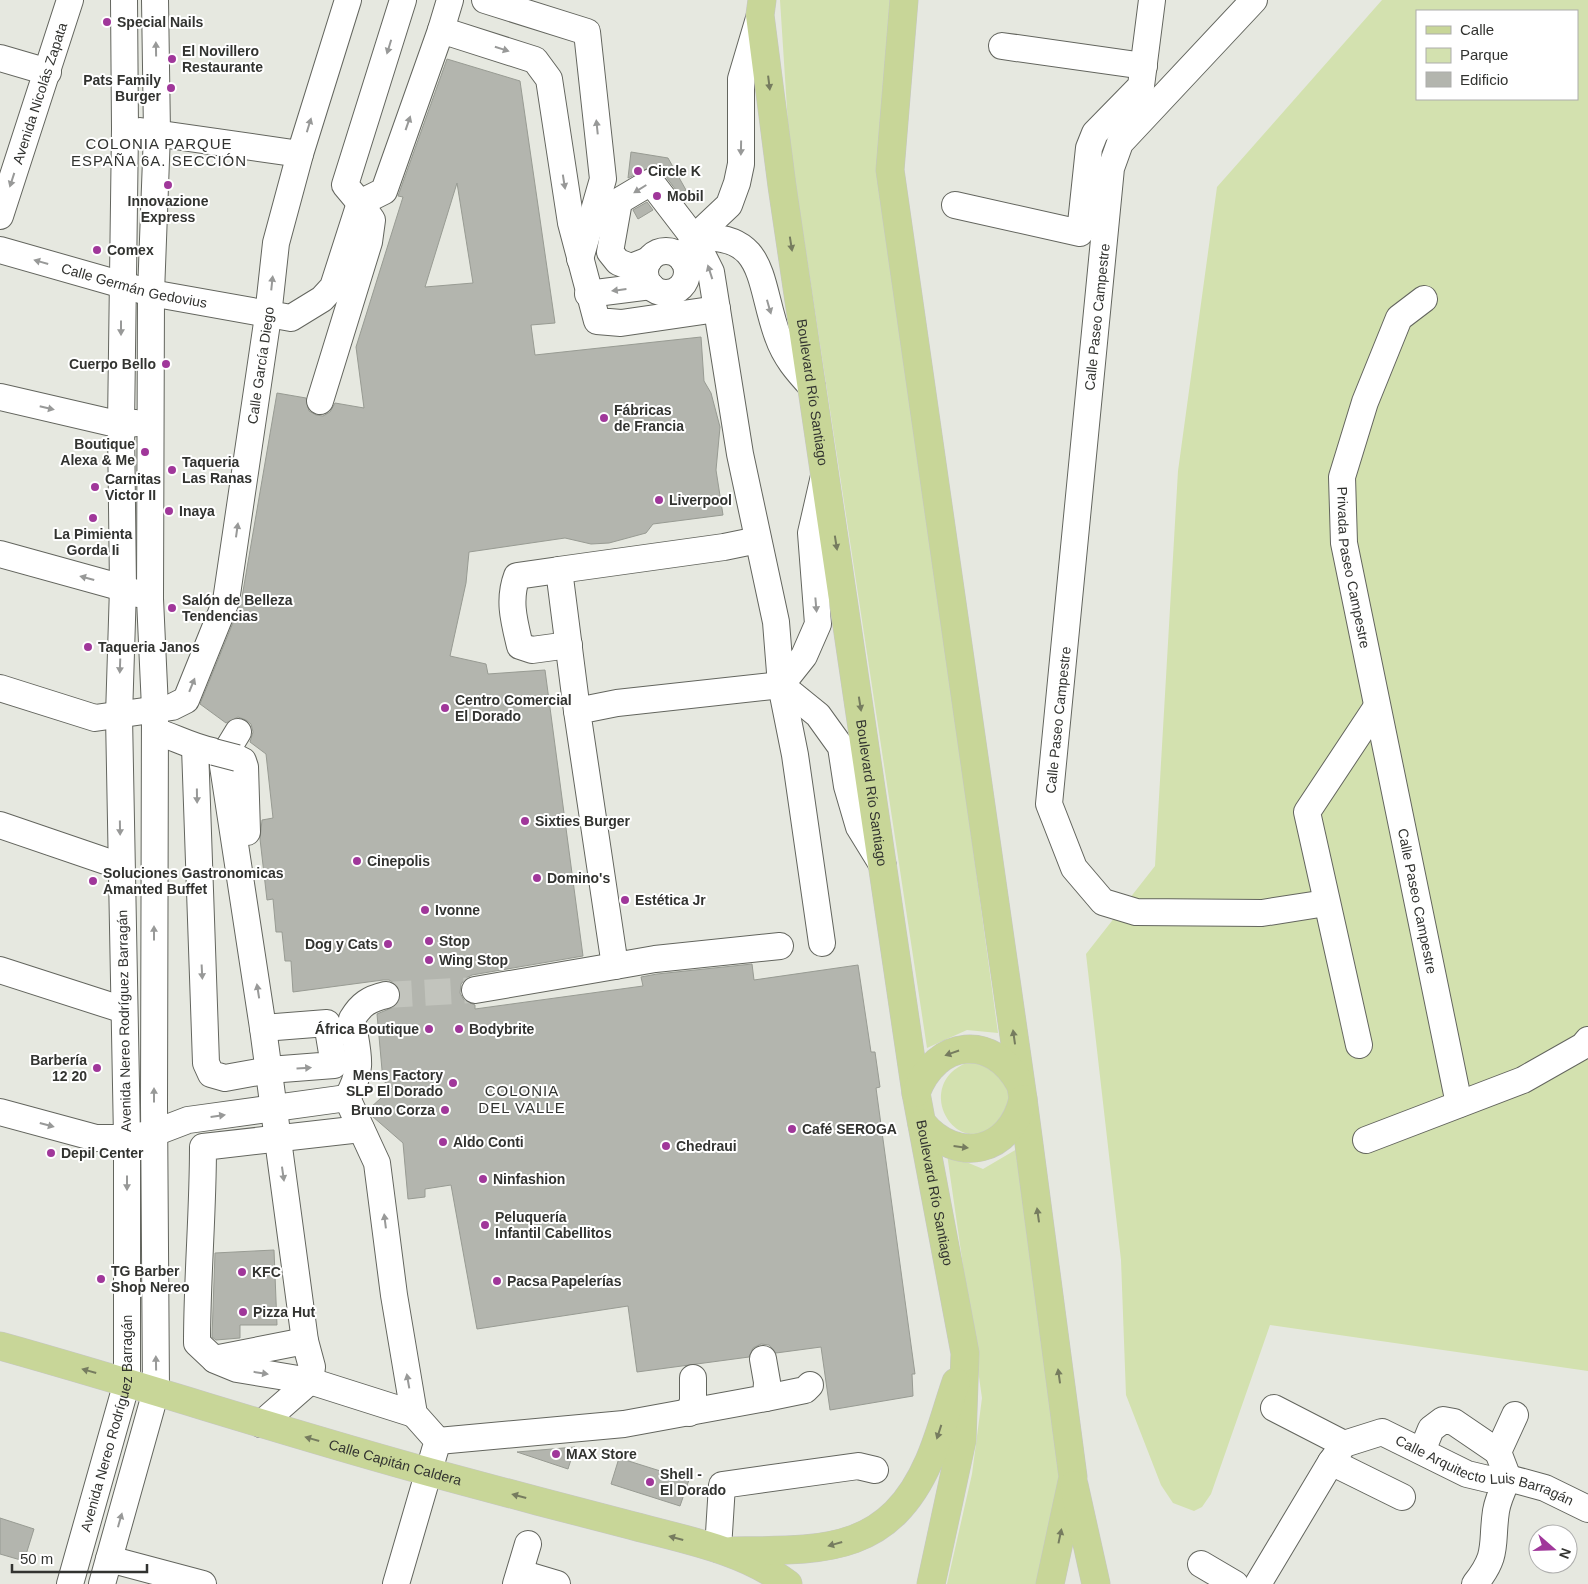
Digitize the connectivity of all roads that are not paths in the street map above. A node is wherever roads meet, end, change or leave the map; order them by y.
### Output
1 (70, 0) edge
2 (124, 0) edge
3 (155, 0) edge
4 (348, 0) edge
5 (403, 0) edge
6 (450, 0) edge
7 (485, 0) edge
8 (904, 0) edge
9 (1152, 0) edge
10 (1254, 0) edge
11 (761, 7) edge
12 (440, 30) junction
13 (1002, 46) dead end
14 (0, 58) edge
15 (1144, 66) junction
16 (48, 72) junction
17 (125, 129) junction
18 (157, 133) junction
19 (357, 148) junction
20 (300, 154) junction
21 (395, 160) junction
22 (360, 203) junction
23 (955, 205) dead end
24 (0, 216) edge
25 (689, 249) junction
26 (0, 250) edge
27 (580, 259) junction
28 (649, 260) junction
29 (122, 285) junction
30 (651, 286) junction
31 (151, 293) junction
32 (588, 294) junction
33 (1424, 298) dead end
34 (717, 309) junction
35 (268, 316) junction
36 (812, 387) junction
37 (0, 397) edge
38 (320, 401) dead end
39 (151, 421) junction
40 (120, 425) junction
41 (825, 471) junction
42 (758, 540) junction
43 (0, 554) edge
44 (559, 570) junction
45 (123, 588) junction
46 (150, 599) junction
47 (569, 645) junction
48 (782, 685) junction
49 (0, 688) edge
50 (1376, 708) junction
51 (577, 711) junction
52 (119, 716) junction
53 (155, 719) junction
54 (215, 752) junction
55 (0, 825) edge
56 (120, 866) junction
57 (885, 868) junction
58 (198, 888) junction
59 (242, 890) junction
60 (1326, 903) junction
61 (822, 943) dead end
62 (780, 946) dead end
63 (615, 966) junction
64 (0, 970) edge
65 (476, 990) tunnel mouth
66 (386, 995) tunnel mouth
67 (124, 1010) junction
68 (263, 1028) junction
69 (1588, 1040) edge
70 (1359, 1045) dead end
71 (269, 1070) junction
72 (1022, 1091) junction
73 (916, 1093) junction
74 (347, 1098) junction
75 (1459, 1104) junction
76 (274, 1109) junction
77 (0, 1112) edge
78 (922, 1122) junction
79 (360, 1129) junction
80 (154, 1132) junction
81 (127, 1138) junction
82 (278, 1138) junction
83 (1366, 1140) dead end
84 (305, 1341) junction
85 (0, 1346) edge
86 (965, 1352) junction
87 (214, 1359) junction
88 (763, 1359) dead end
89 (693, 1378) dead end
90 (310, 1381) junction
91 (127, 1382) junction
92 (810, 1385) dead end
93 (156, 1391) junction
94 (766, 1398) junction
95 (1274, 1408) dead end
96 (688, 1413) junction
97 (414, 1414) junction
98 (1516, 1415) dead end
99 (261, 1424) junction
100 (438, 1441) junction
101 (1422, 1451) junction
102 (1498, 1452) junction
103 (1337, 1453) junction
104 (875, 1470) dead end
105 (429, 1472) junction
106 (1073, 1477) junction
107 (1508, 1478) junction
108 (1402, 1497) dead end
109 (1588, 1509) edge
110 (528, 1544) dead end
111 (720, 1550) junction
112 (109, 1559) junction
113 (1200, 1564) dead end
114 (518, 1579) edge
115 (70, 1584) edge
116 (102, 1584) edge
117 (203, 1584) edge
118 (396, 1584) edge
119 (557, 1584) edge
120 (788, 1584) edge
121 (931, 1584) edge
122 (1050, 1584) edge
123 (1096, 1584) edge
124 (1235, 1584) edge
125 (1258, 1584) edge
126 (1476, 1584) edge

1 - 16 street, Avenida Nicolás Zapata
2 - 17 street, Avenida Nereo Rodríguez Barragán
18 -> 3 street, Avenida Nereo Rodríguez Barragán
20 -> 4 street, Calle García Diego
5 -> 19 street
6 - 12 street
27 -> 7 street
72 -> 8 main road
9 - 15 street
10 - 60 street, Calle Paseo Campestre
11 -> 25 street
11 -> 36 main road, Boulevard Río Santiago
21 -> 12 street
12 -> 27 street
13 - 15 street
14 - 16 street
15 - 23 street
16 -> 24 street, Avenida Nicolás Zapata
17 - 18 street
17 - 29 street, Avenida Nereo Rodríguez Barragán
18 - 20 street
18 - 31 street, Avenida Nereo Rodríguez Barragán
19 - 21 street
19 - 22 street
35 -> 20 street, Calle García Diego
21 - 22 street
22 - 35 street, Calle Germán Gedovius
22 - 38 street
25 - 28 street
25 -> 28 street
25 - 30 street
34 -> 25 street
25 -> 36 street
29 -> 26 street, Calle Germán Gedovius
27 - 32 street
28 - 30 street
29 - 31 street, Calle Germán Gedovius
29 -> 40 street, Avenida Nereo Rodríguez Barragán
30 -> 32 street
31 - 35 street, Calle Germán Gedovius
31 - 39 street, Avenida Nereo Rodríguez Barragán
32 - 34 street
33 - 50 street, Privada Paseo Campestre
34 - 42 street
53 -> 35 street, Calle García Diego
36 - 41 main road, Boulevard Río Santiago
37 -> 40 street
39 - 40 street
39 - 46 street, Avenida Nereo Rodríguez Barragán
40 - 45 street, Avenida Nereo Rodríguez Barragán
41 -> 48 street
41 -> 57 main road, Boulevard Río Santiago
42 - 44 street
42 - 48 street
45 -> 43 street
44 - 47 street
44 - 47 street
45 - 46 street
45 -> 52 street, Avenida Nereo Rodríguez Barragán
46 - 53 street, Avenida Nereo Rodríguez Barragán
47 - 51 street
48 - 51 street
48 - 57 street
48 - 61 street
49 - 52 street
50 - 60 street
50 - 75 street, Calle Paseo Campestre
51 - 63 street
52 - 53 street
52 -> 56 street, Avenida Nereo Rodríguez Barragán
53 - 54 street
80 -> 53 street, Avenida Nereo Rodríguez Barragán
54 -> 58 street
54 - 59 street
55 - 56 street
56 - 67 street, Avenida Nereo Rodríguez Barragán
57 - 73 main road, Boulevard Río Santiago
58 - 59 street
58 -> 71 street
68 -> 59 street
60 - 70 street
62 - 63 street
63 - 65 street
64 - 67 street
66 - 74 street
67 - 81 street, Avenida Nereo Rodríguez Barragán
68 - 71 street
71 -> 68 street
69 - 75 street
71 - 76 street
72 -> 73 main road
78 -> 72 main road
106 -> 72 main road
73 - 78 main road, Boulevard Río Santiago
74 - 76 street
74 - 79 street
75 - 83 street
80 -> 76 street
76 - 82 street
77 -> 81 street
78 - 86 main road, Boulevard Río Santiago
79 - 82 street
97 -> 79 street
80 - 81 street
93 -> 80 street, Avenida Nereo Rodríguez Barragán
81 -> 91 street, Avenida Nereo Rodríguez Barragán
82 -> 84 street
82 - 87 street
84 - 87 street
84 - 90 street
91 -> 85 main road, Calle Capitán Caldera
86 -> 111 main road
86 - 121 main road, Boulevard Río Santiago
87 -> 90 street
88 - 94 street
89 - 96 street
90 - 97 street
90 - 99 street
91 - 93 main road, Calle Capitán Caldera
91 - 115 street, Avenida Nereo Rodríguez Barragán
92 - 94 street
93 - 99 main road, Calle Capitán Caldera
112 -> 93 street, Avenida Nereo Rodríguez Barragán
94 - 96 street
95 - 103 street
96 - 100 street
97 - 100 street
98 - 102 street
105 -> 99 main road, Calle Capitán Caldera
100 - 105 street
101 - 102 street
101 - 103 street, Calle Arquitecto Luis Barragán
101 - 107 street, Calle Arquitecto Luis Barragán
102 - 107 street
103 - 108 street
103 - 125 street
104 - 111 street
111 -> 105 main road, Calle Capitán Caldera
105 - 118 street
122 -> 106 main road
106 - 123 main road
107 - 109 street, Calle Arquitecto Luis Barragán
107 - 126 street
110 - 114 street
111 - 120 main road, Calle Capitán Caldera
112 - 116 street, Avenida Nereo Rodríguez Barragán
112 - 117 street
113 - 124 street
114 - 119 street

